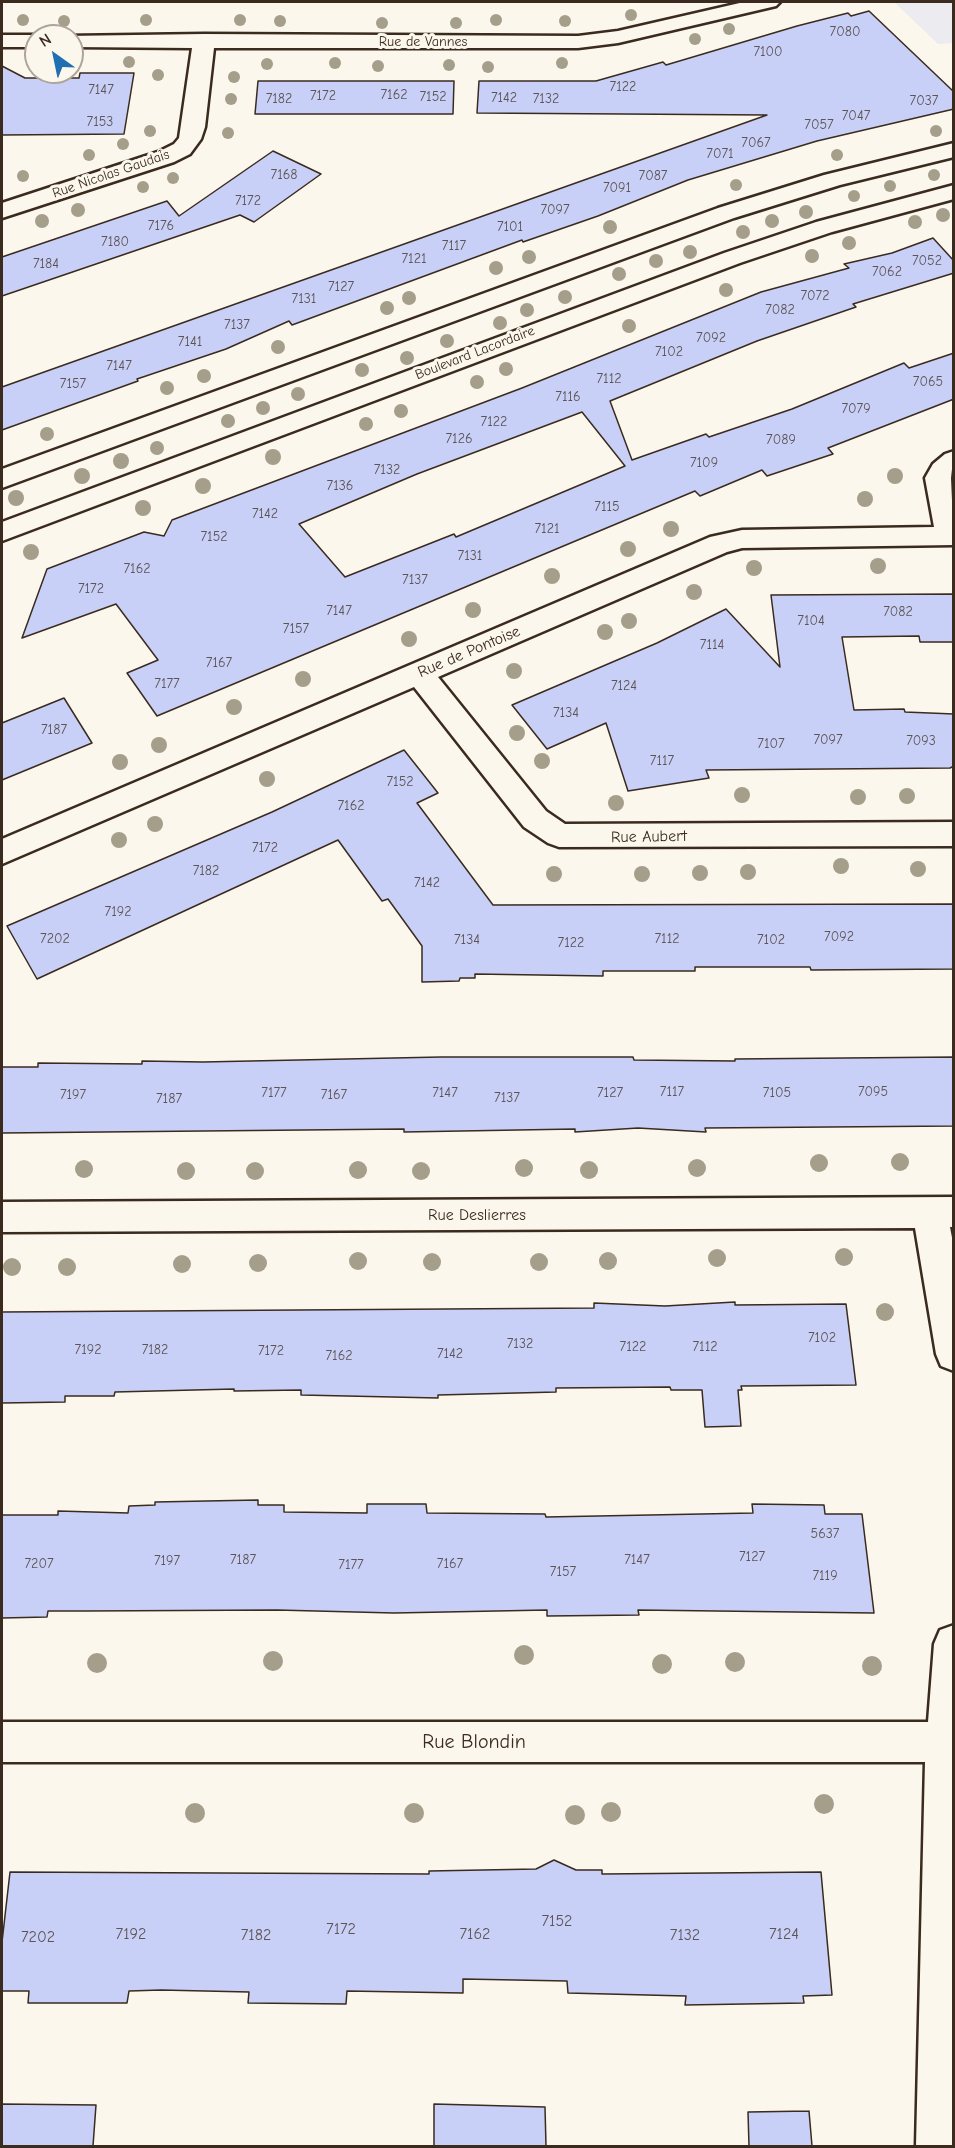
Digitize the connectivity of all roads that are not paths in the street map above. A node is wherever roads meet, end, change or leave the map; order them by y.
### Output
1 (769, 2) edge
2 (204, 40) junction
3 (2, 41) edge
4 (24, 41) edge
5 (84, 41) edge
6 (954, 150) edge
7 (954, 192) edge
8 (2, 211) edge
9 (954, 460) edge
10 (2, 479) edge
11 (2, 532) edge
12 (951, 536) edge
13 (420, 674) junction
14 (954, 834) edge
15 (2, 852) edge
16 (942, 1213) edge
17 (2, 1217) edge
18 (954, 1354) edge
19 (954, 1644) edge
20 (2, 1742) edge
21 (946, 1742) junction
22 (938, 2146) edge

1 - 2 street, Rue de Vannes
2 - 5 street, Rue de Vannes
2 - 8 street, Rue Nicolas Gaudais
3 - 4 street
6 - 10 street
7 - 11 street, Boulevard Lacordaire
9 - 12 street
12 - 13 street, Rue de Pontoise
13 - 14 street, Rue Aubert
13 - 15 street, Rue de Pontoise
16 - 17 street, Rue Deslierres
16 - 18 street
19 - 21 street
20 - 21 street, Rue Blondin
21 - 22 street

